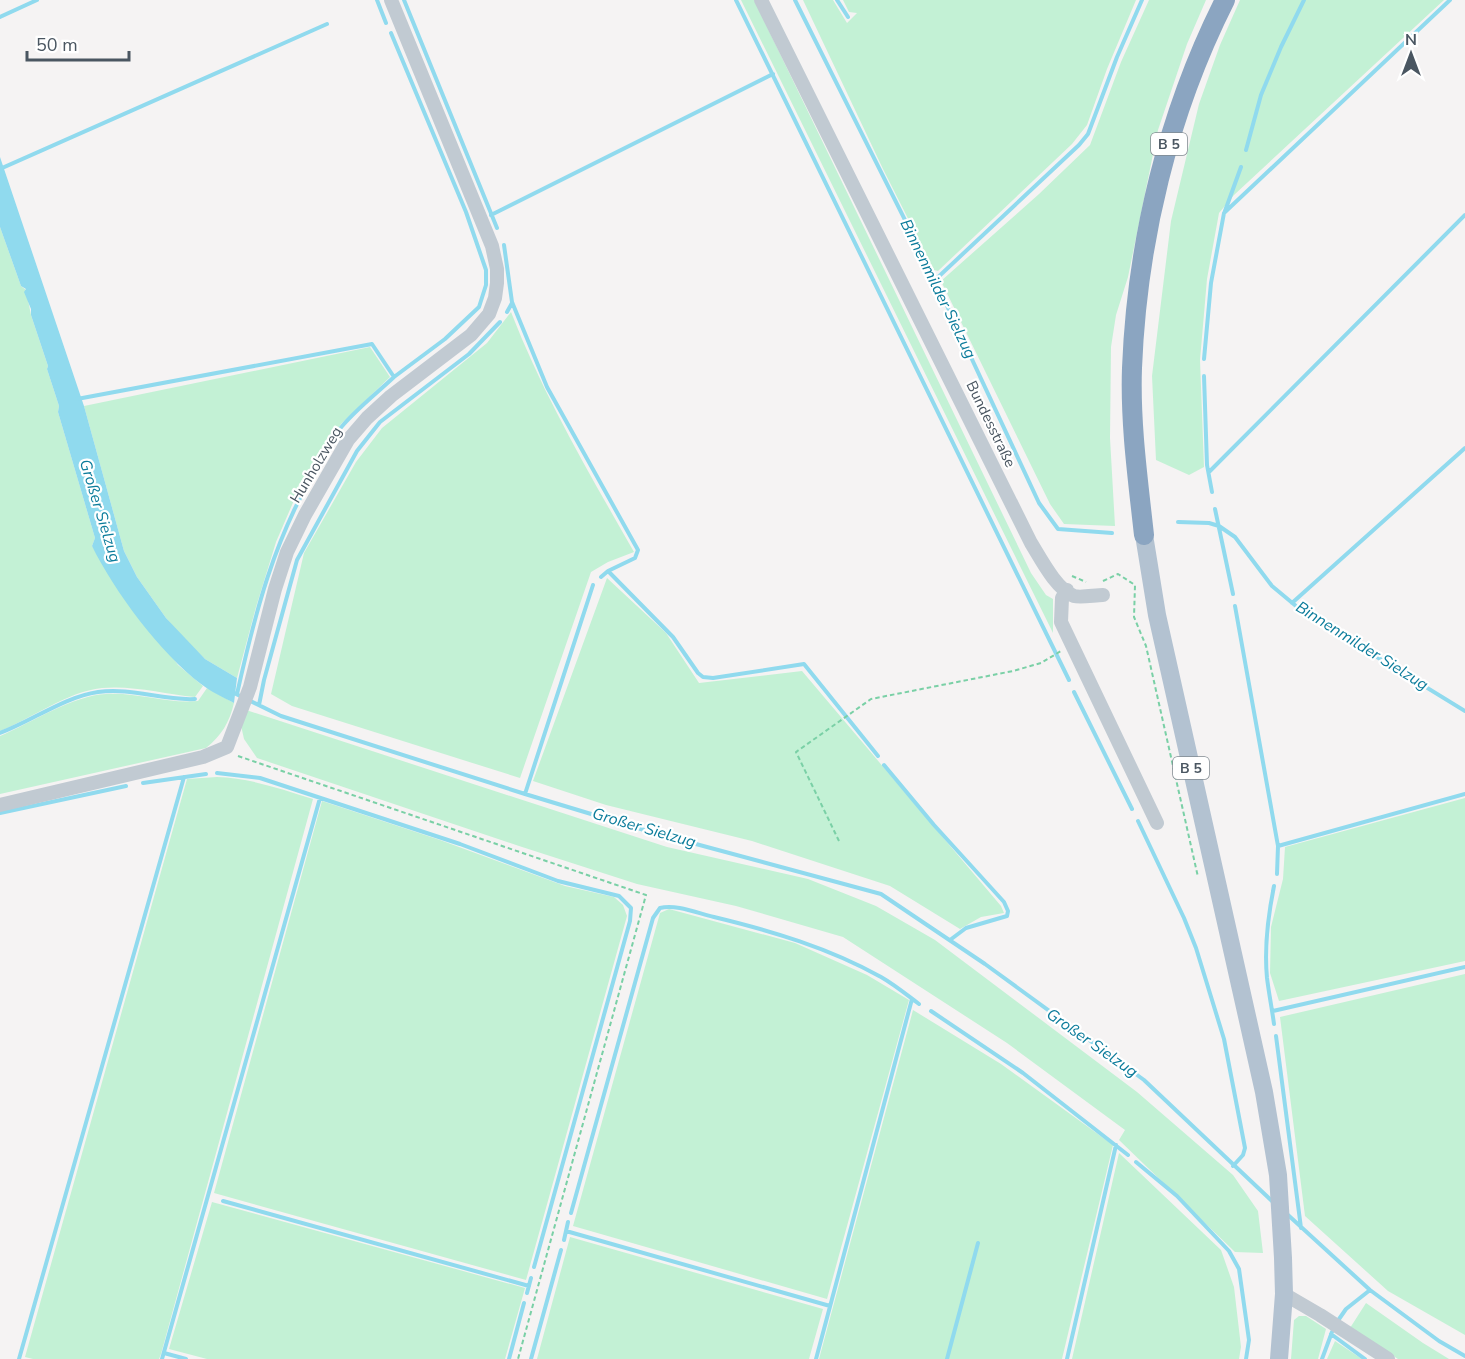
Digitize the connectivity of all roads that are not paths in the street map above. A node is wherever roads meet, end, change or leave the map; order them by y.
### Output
1 (391, 0) edge
2 (761, 0) edge
3 (1225, 0) edge
4 (1144, 535) joint
5 (1071, 593) junction
6 (1103, 595) dead end
7 (0, 805) edge
8 (1157, 823) dead end
9 (1284, 1294) junction
10 (1280, 1359) edge
11 (1388, 1359) edge

1 - 7 street, Hunholzweg
2 - 5 street, Bundesstraße
3 - 4 highway, B 5
4 - 9 main road, B 5
5 - 6 street
5 - 8 street
9 - 10 main road, B 5
9 - 11 street

